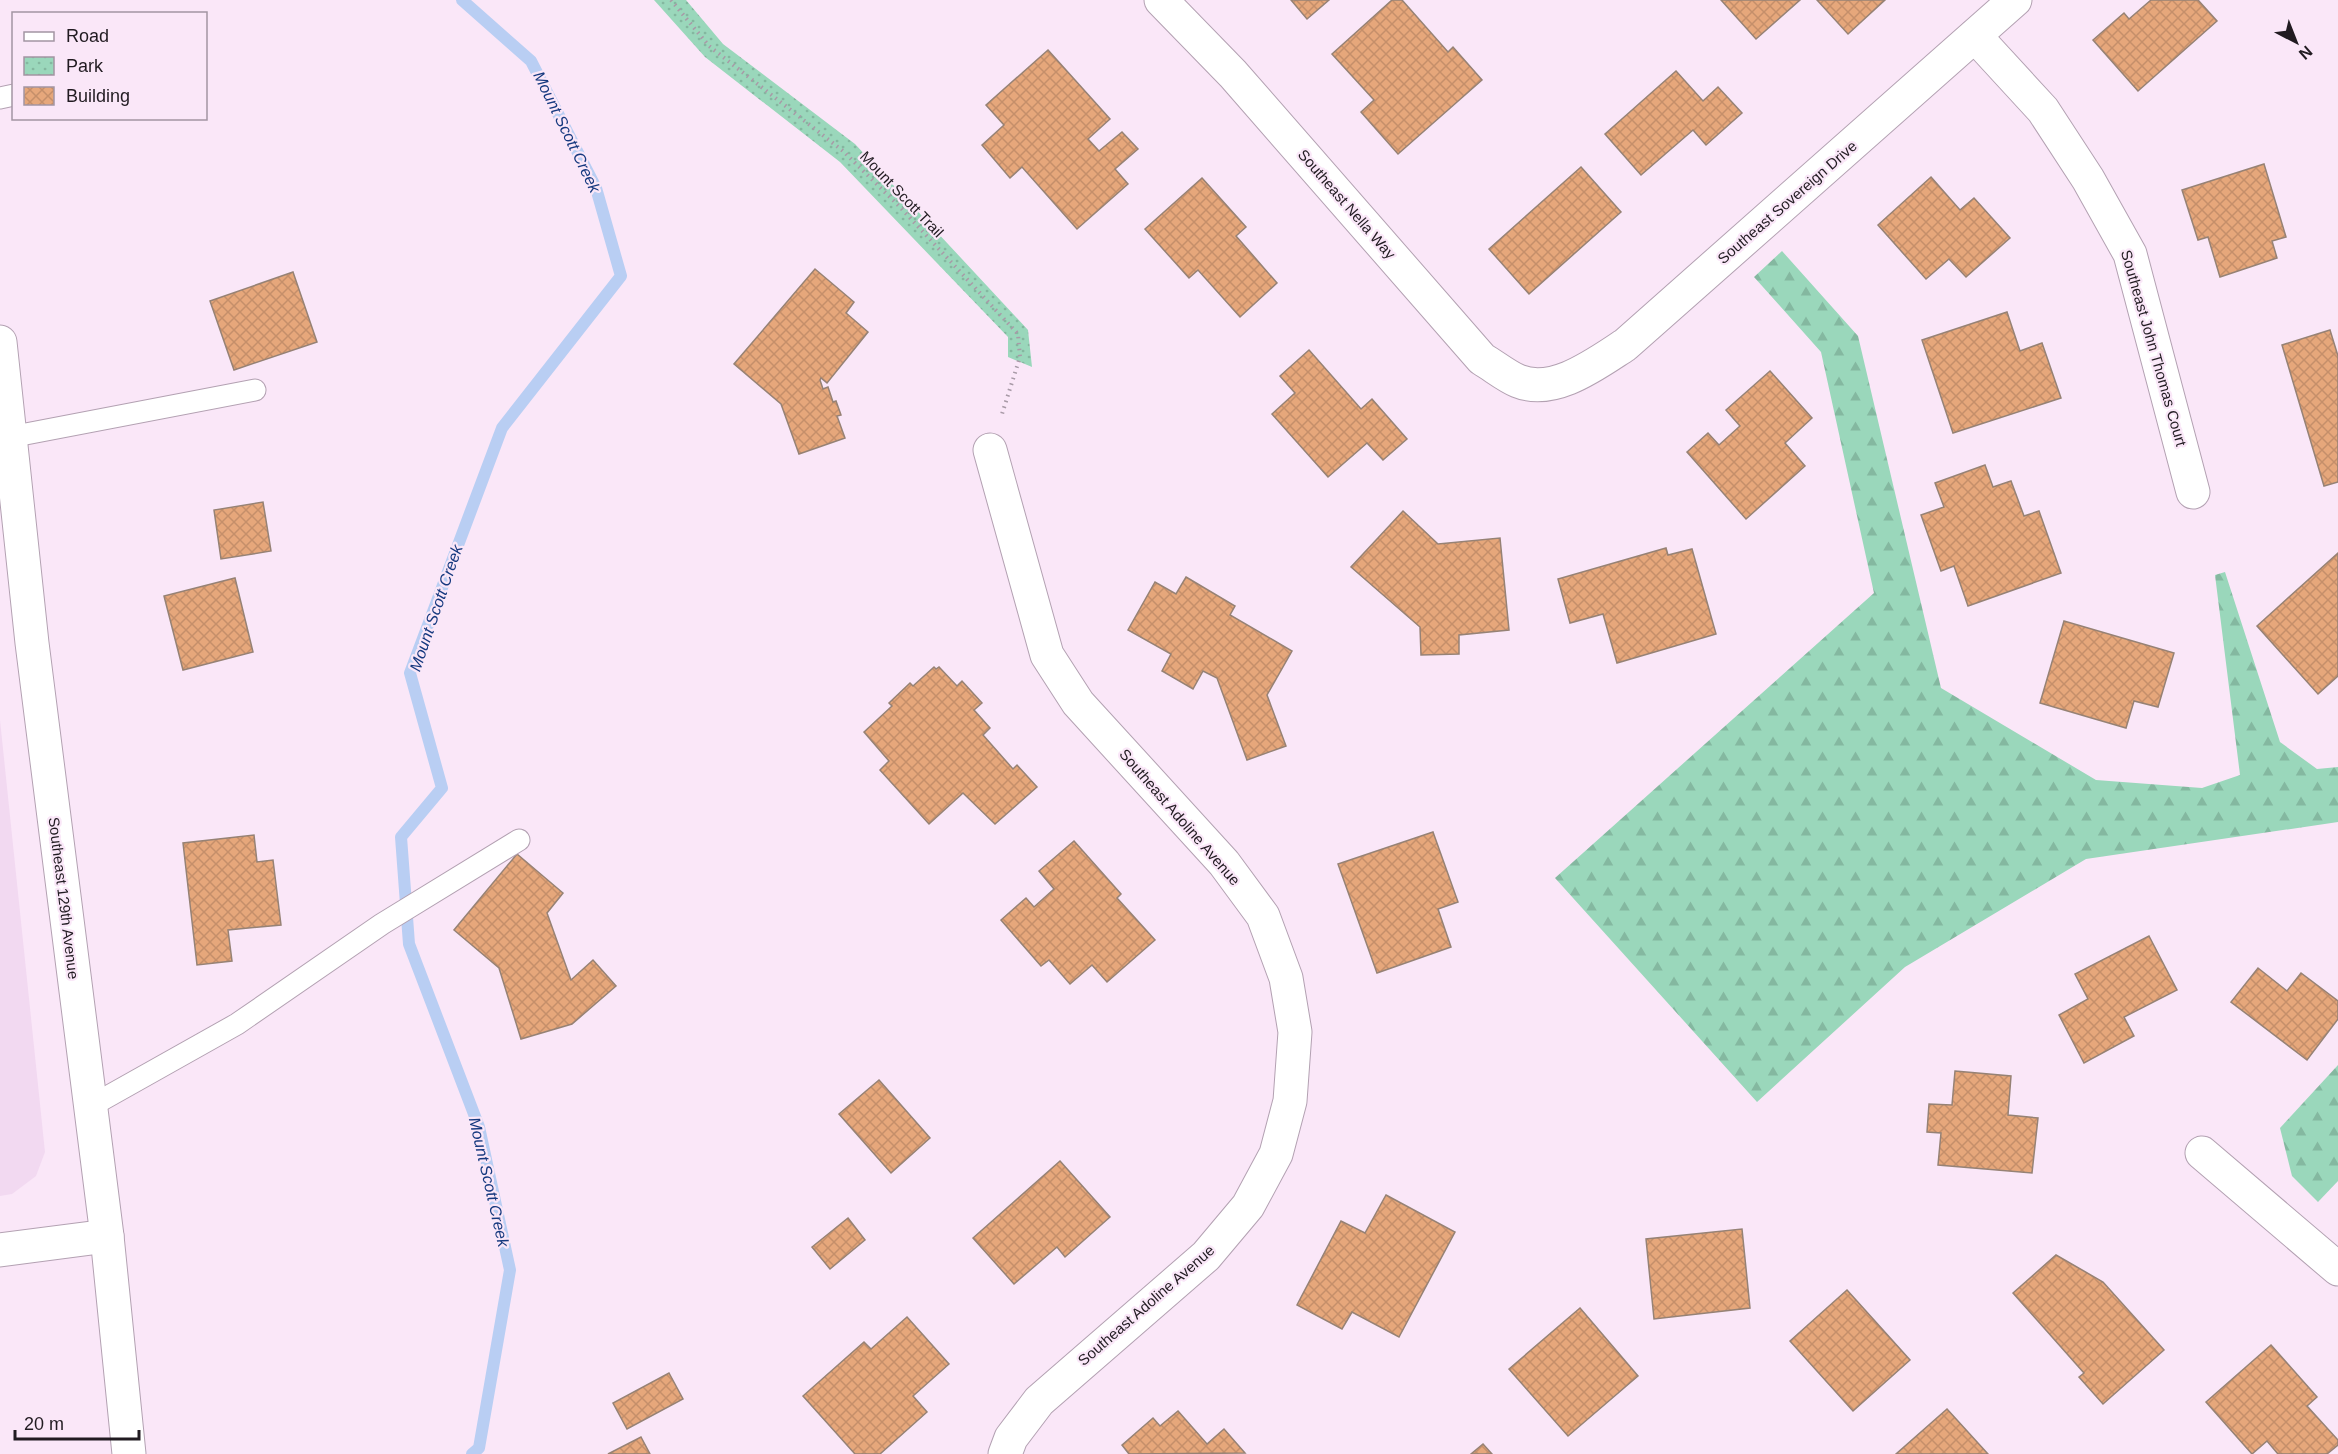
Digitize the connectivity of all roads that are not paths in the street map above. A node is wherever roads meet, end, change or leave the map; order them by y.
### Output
1 (1161, 0) edge
2 (2015, 0) edge
3 (1976, 36) junction
4 (0, 342) edge
5 (1545, 384) joint
6 (255, 390) dead end
7 (10, 437) junction
8 (990, 450) road end
9 (2193, 492) dead end
10 (519, 840) dead end
11 (91, 1106) junction
12 (2202, 1153) dead end
13 (107, 1236) junction
14 (0, 1250) edge
15 (2338, 1269) edge
16 (129, 1454) edge
17 (1005, 1454) edge

1 - 5 street, Southeast Nella Way
2 - 3 street, Southeast Sovereign Drive
3 - 5 street, Southeast Sovereign Drive
3 - 9 street, Southeast John Thomas Court
4 - 7 street, Southeast 129th Avenue
6 - 7 lane
7 - 11 street, Southeast 129th Avenue
8 - 17 street, Southeast Adoline Avenue
10 - 11 lane
11 - 13 street, Southeast 129th Avenue
12 - 15 street
13 - 14 street
13 - 16 street, Southeast 129th Avenue

